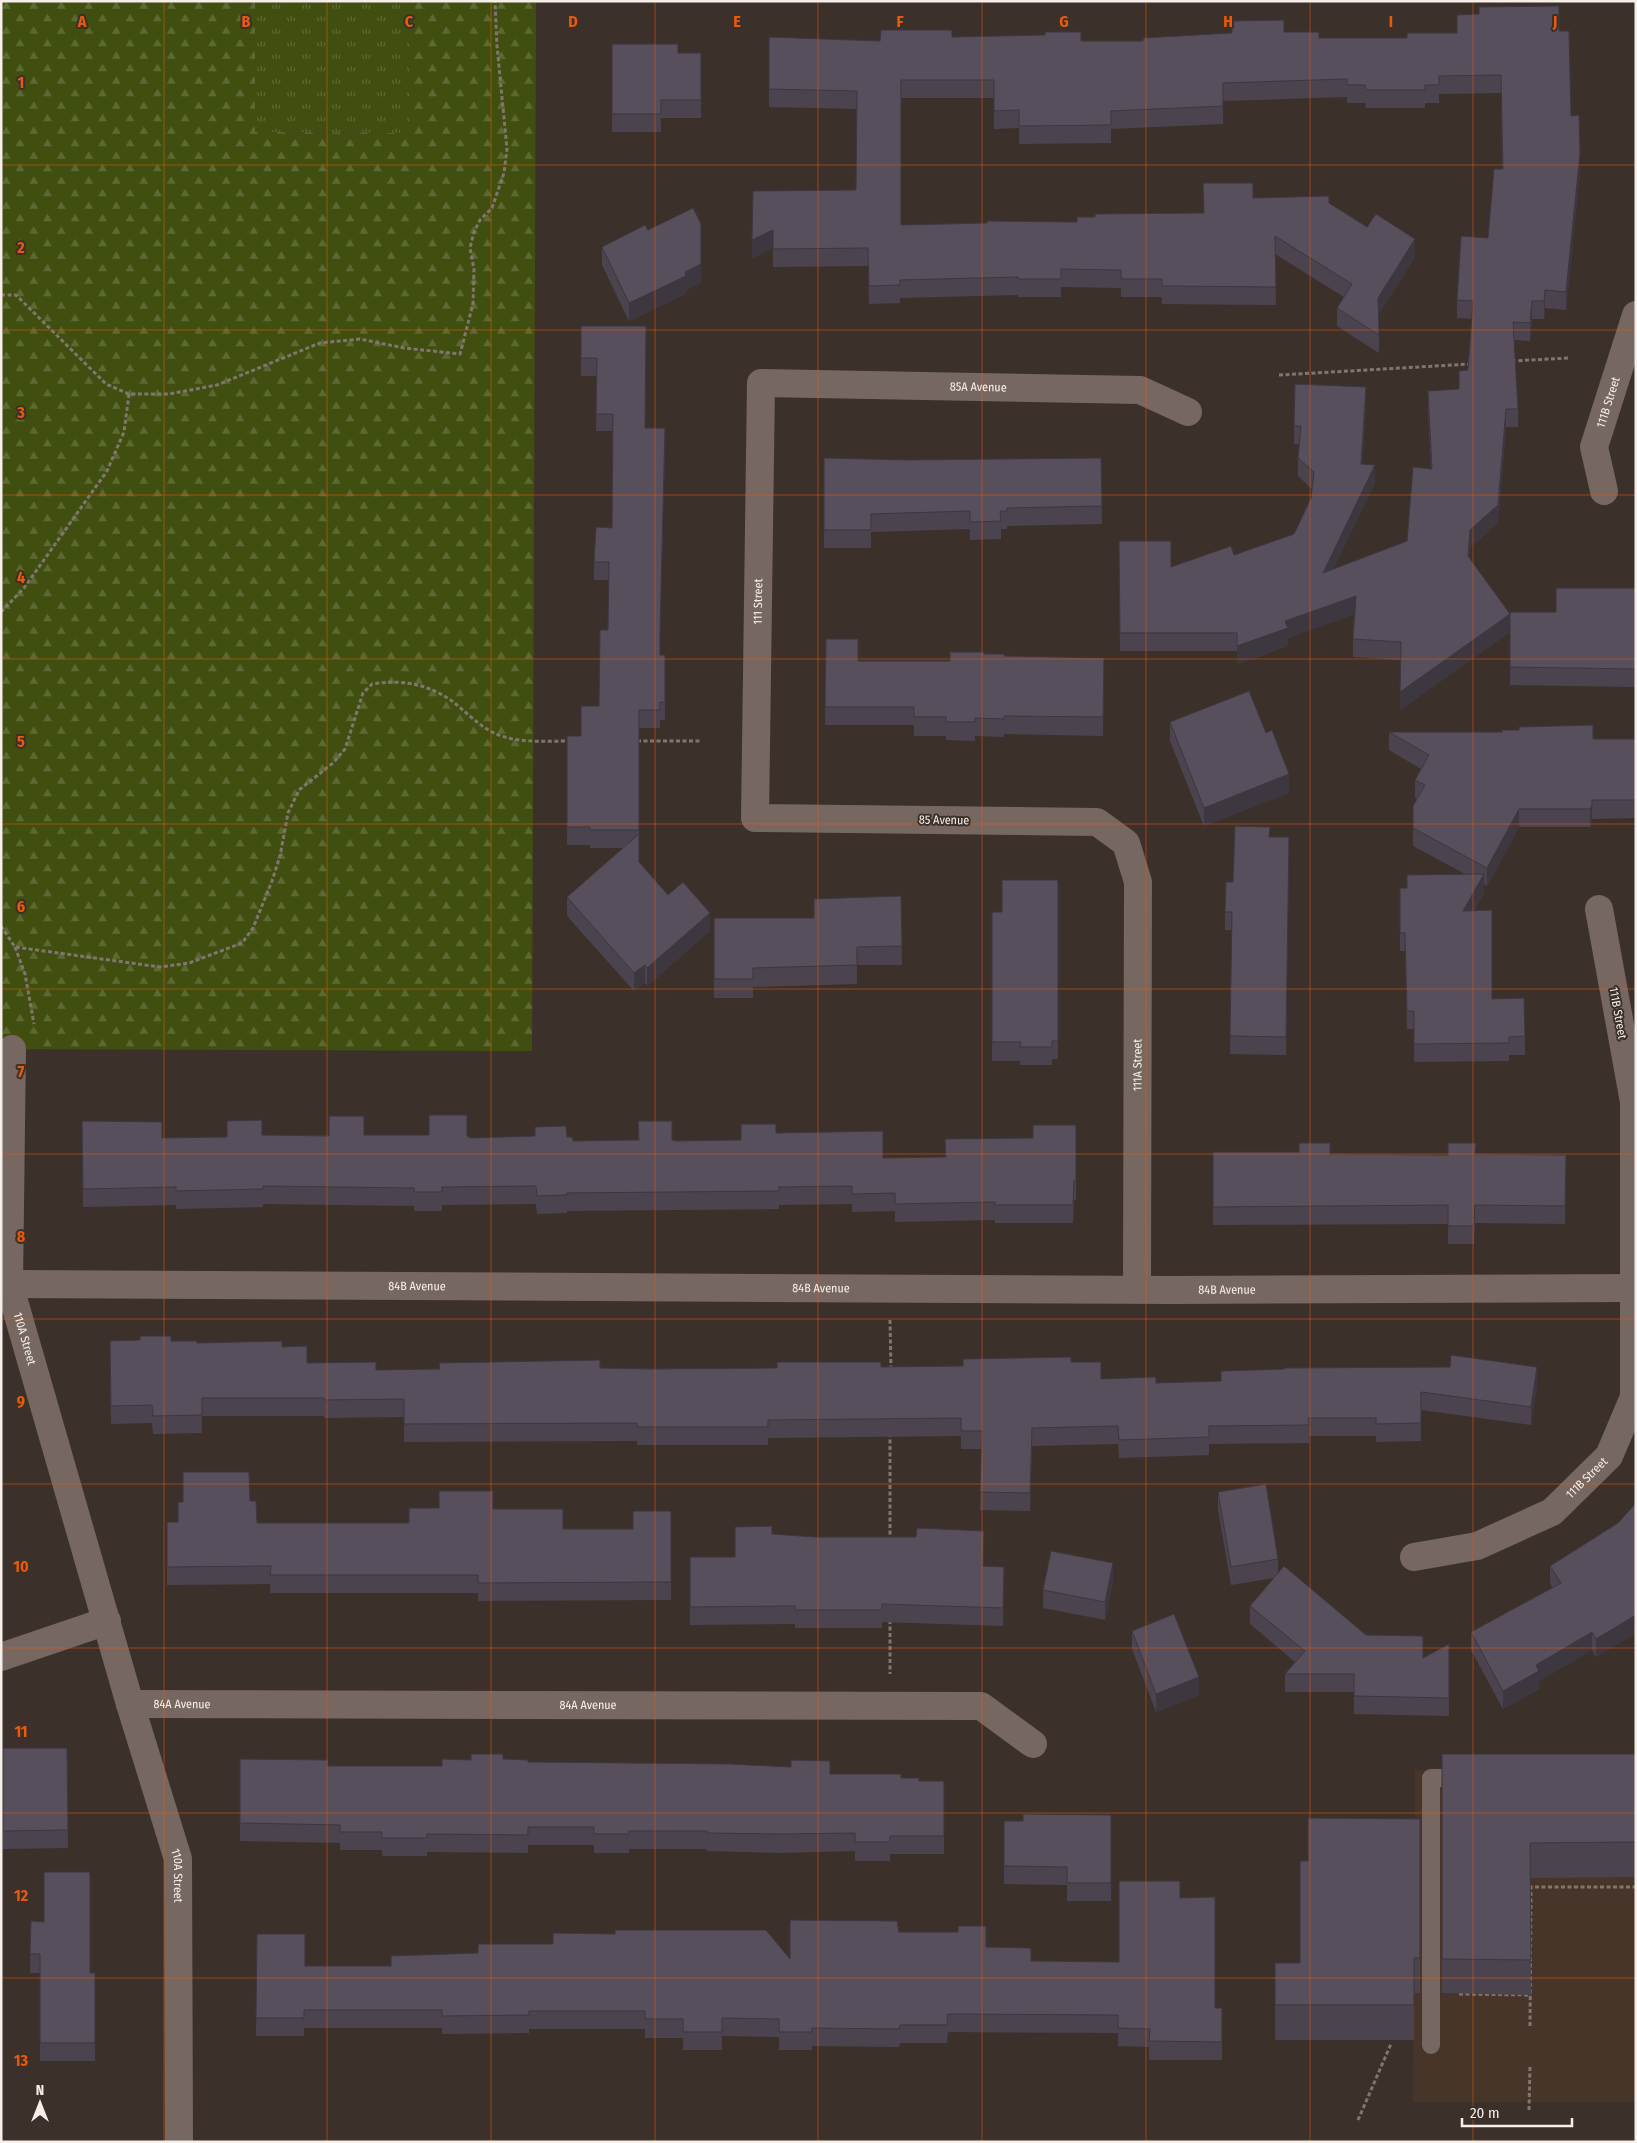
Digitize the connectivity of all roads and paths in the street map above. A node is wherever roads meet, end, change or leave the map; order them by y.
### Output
1 (495, 1) edge
2 (1, 295) edge
3 (1636, 315) edge
4 (1569, 358) dead end
5 (1511, 361) edge
6 (1472, 364) edge
7 (1279, 375) dead end
8 (761, 383) joint
9 (129, 394) junction
10 (1188, 412) dead end
11 (1604, 491) dead end
12 (1, 612) edge
13 (573, 741) edge
14 (632, 741) edge
15 (700, 741) dead end
16 (755, 818) joint
17 (1126, 843) joint
18 (1599, 910) dead end
19 (1, 926) edge
20 (15, 947) junction
21 (34, 1033) dead end
22 (12, 1049) dead end
23 (9, 1284) junction
24 (1634, 1288) junction
25 (1137, 1289) junction
26 (890, 1317) dead end
27 (891, 1374) edge
28 (890, 1424) edge
29 (890, 1544) edge
30 (1414, 1557) dead end
31 (890, 1614) edge
32 (107, 1621) junction
33 (1, 1657) edge
34 (890, 1680) dead end
35 (130, 1704) junction
36 (1033, 1744) dead end
37 (1479, 1778) edge
38 (1636, 1886) edge
39 (1455, 1994) edge
40 (1530, 1995) junction
41 (1530, 2026) dead end
42 (1391, 2044) dead end
43 (1430, 2046) dead end
44 (1530, 2065) dead end
45 (1528, 2110) dead end
46 (1358, 2120) dead end
47 (178, 2142) edge

1 - 9 path
2 - 9 path
3 - 11 street, 111B Street
4 - 5 path
6 - 7 path
8 - 10 street, 85A Avenue
8 - 16 street, 111 Street
9 - 12 path
13 - 20 path
14 - 15 path
16 - 17 street, 85 Avenue
17 - 25 street, 111A Street
18 - 24 street, 111B Street
19 - 20 path
20 - 21 path
22 - 23 street, 110A Street
23 - 25 street, 84B Avenue
23 - 32 street, 110A Street
24 - 25 street, 84B Avenue
24 - 30 street, 111B Street
26 - 27 path
28 - 29 path
31 - 34 path
32 - 33 street
32 - 35 street, 110A Street
35 - 36 street, 84A Avenue
35 - 47 street, 110A Street
37 - 43 lane
38 - 40 path
39 - 40 path
40 - 41 path
42 - 46 path
44 - 45 path

